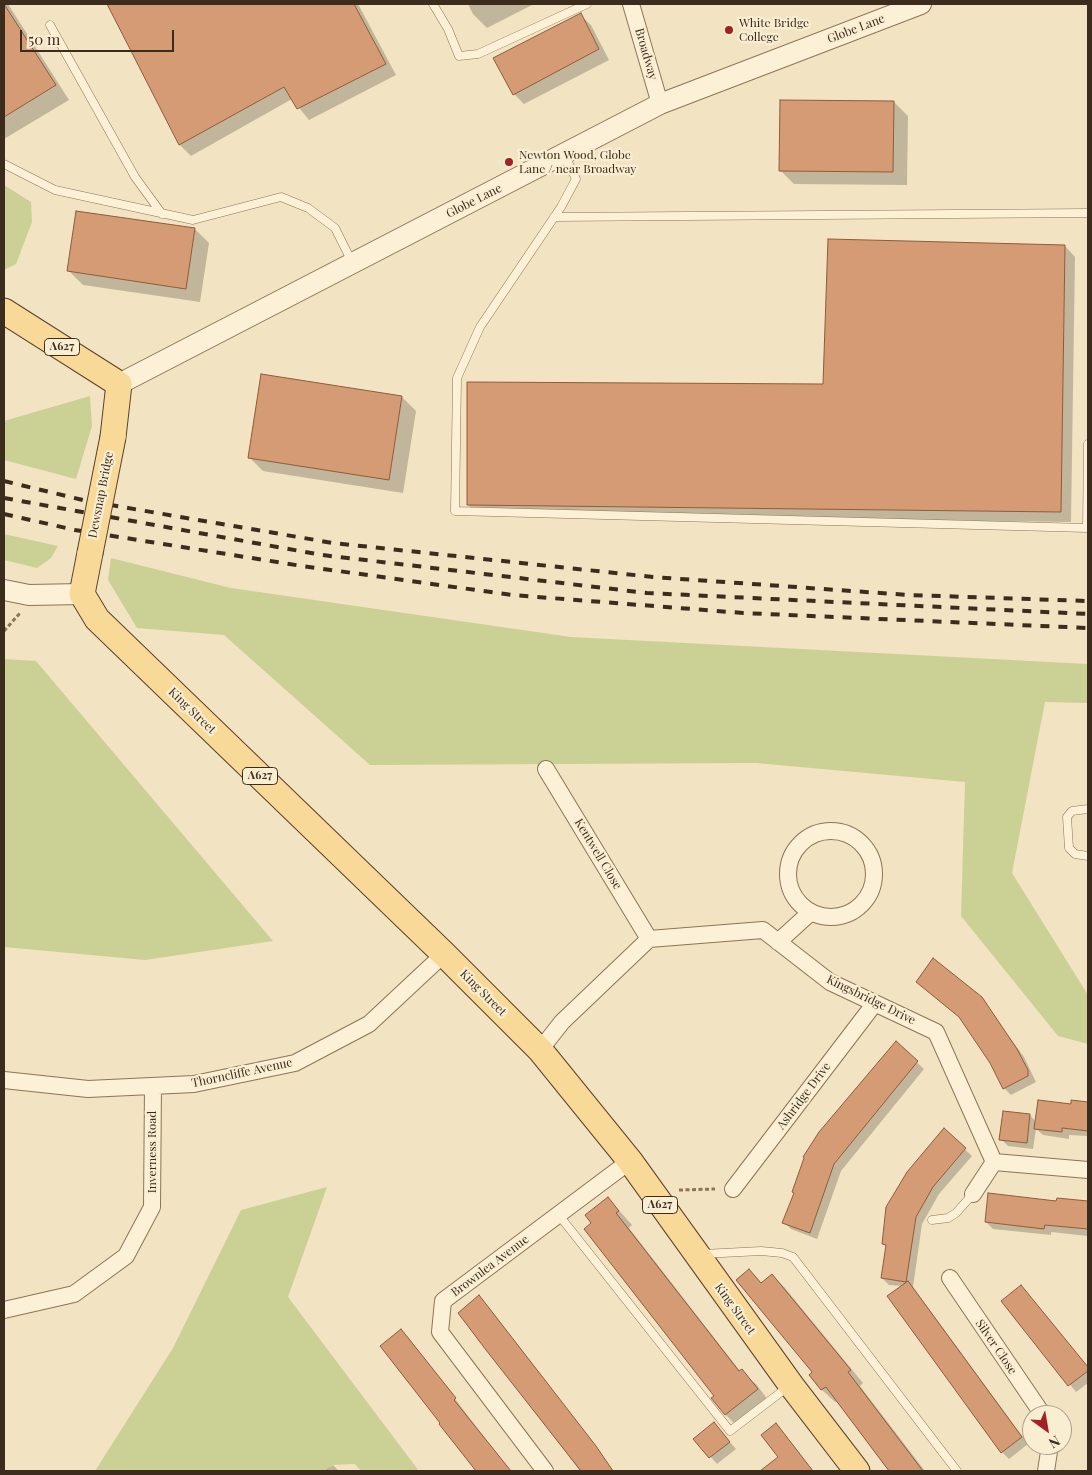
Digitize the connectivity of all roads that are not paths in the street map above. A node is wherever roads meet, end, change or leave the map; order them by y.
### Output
1 (433, 4) edge
2 (587, 4) edge
3 (631, 4) edge
4 (921, 4) edge
5 (50, 25) dead end
6 (660, 104) junction
7 (564, 154) junction
8 (4, 164) edge
9 (1088, 213) edge
10 (162, 214) junction
11 (554, 217) junction
12 (353, 263) junction
13 (4, 311) edge
14 (120, 384) junction
15 (1088, 444) edge
16 (1088, 519) edge
17 (4, 590) edge
18 (82, 594) junction
19 (546, 769) dead end
20 (1088, 809) edge
21 (1088, 856) edge
22 (811, 912) junction
23 (649, 939) junction
24 (778, 942) junction
25 (444, 954) junction
26 (875, 1003) junction
27 (540, 1050) junction
28 (4, 1080) edge
29 (152, 1086) junction
30 (630, 1161) junction
31 (994, 1162) junction
32 (1088, 1170) edge
33 (733, 1189) road end
34 (973, 1194) joint
35 (558, 1214) junction
36 (932, 1220) dead end
37 (695, 1254) junction
38 (950, 1278) dead end
39 (4, 1310) edge
40 (791, 1385) junction
41 (1036, 1405) edge
42 (1048, 1455) edge
43 (545, 1471) edge
44 (857, 1471) edge
45 (957, 1471) edge
46 (1046, 1471) edge

1 - 2 lane
3 - 6 street, Broadway
4 - 6 street, Globe Lane
5 - 10 lane
6 - 7 street, Globe Lane
7 - 11 lane
7 - 12 street, Globe Lane
8 - 10 lane
9 - 11 lane
10 - 12 lane
11 - 16 lane
12 - 14 street, Globe Lane
13 - 14 main road, A627
14 - 18 main road, Dewsnap Bridge, bridge
15 - 16 lane
17 - 18 street
18 - 25 main road, King Street / A627
19 - 23 street, Kentwell Close
20 - 21 lane
22 - 22 street
22 - 24 street
23 - 24 street, Kingsbridge Drive
23 - 27 street
24 - 26 street, Kingsbridge Drive
25 - 27 main road, King Street / A627
25 - 29 street, Thorncliffe Avenue
26 - 31 street, Kingsbridge Drive
26 - 33 street, Ashridge Drive
27 - 30 main road, King Street / A627
28 - 29 street, Thorncliffe Avenue
29 - 39 street, Inverness Road
30 - 35 street, Brownlea Avenue
30 - 37 main road, King Street / A627
31 - 32 street
31 - 34 street
34 - 36 lane
35 - 40 lane
35 - 43 street, Brownlea Avenue
37 - 40 main road, King Street / A627
37 - 45 lane
38 - 41 street, Silver Close
40 - 44 main road, King Street / A627
42 - 46 street

